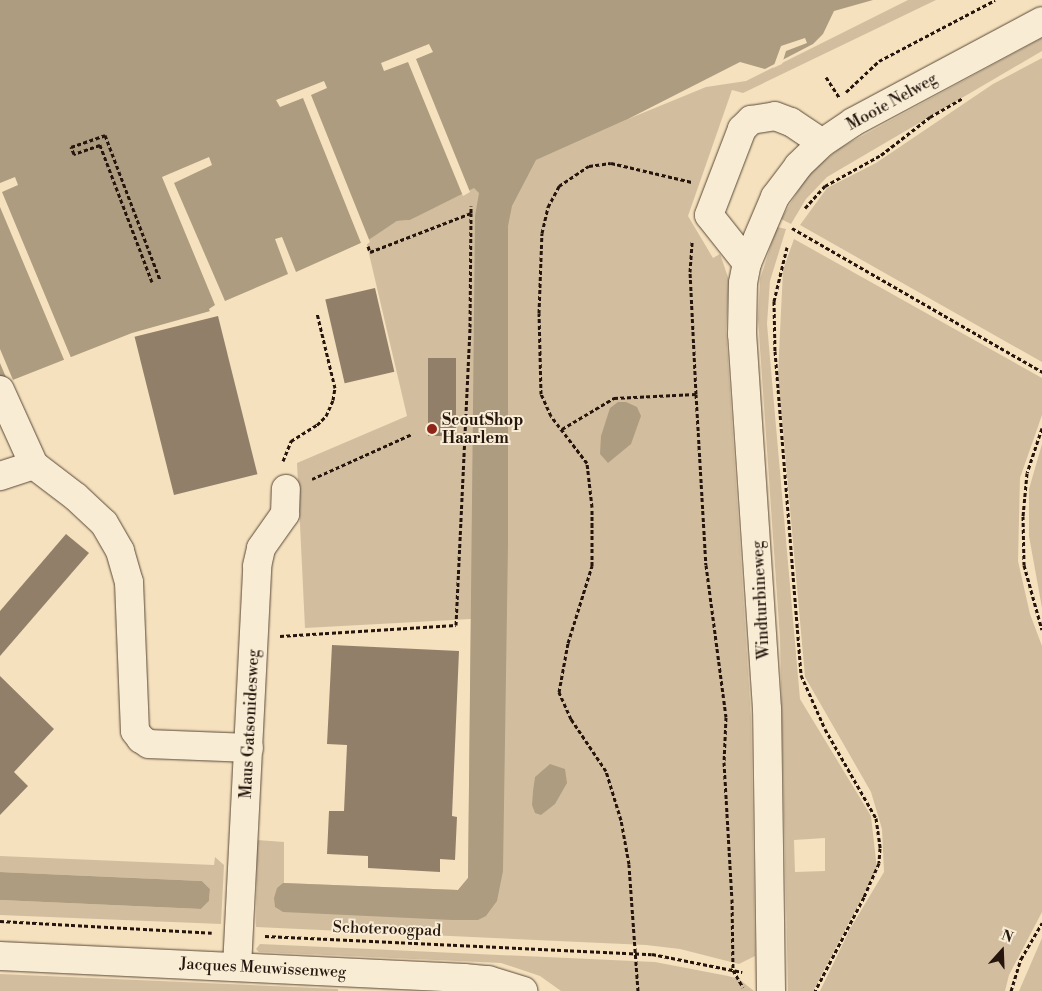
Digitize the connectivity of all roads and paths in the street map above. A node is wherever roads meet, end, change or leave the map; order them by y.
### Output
1 (995, 0) edge
2 (1042, 21) edge
3 (972, 93) dead end
4 (839, 98) dead end
5 (822, 143) junction
6 (717, 189) junction
7 (471, 206) dead end
8 (801, 212) dead end
9 (471, 213) junction
10 (766, 213) joint
11 (709, 216) junction
12 (796, 220) dead end
13 (797, 231) dead end
14 (790, 235) dead end
15 (788, 242) dead end
16 (368, 246) dead end
17 (747, 263) junction
18 (160, 280) dead end
19 (152, 282) dead end
20 (317, 313) dead end
21 (1042, 372) edge
22 (0, 390) edge
23 (696, 394) junction
24 (1042, 428) edge
25 (562, 429) junction
26 (412, 434) dead end
27 (34, 465) junction
28 (0, 476) edge
29 (286, 490) junction
30 (1042, 630) edge
31 (255, 638) junction
32 (249, 748) junction
33 (0, 921) edge
34 (1042, 923) edge
35 (238, 935) junction
36 (637, 952) junction
37 (0, 956) edge
38 (237, 967) junction
39 (733, 970) junction
40 (771, 983) edge
41 (523, 991) edge
42 (638, 991) edge
43 (744, 991) edge
44 (816, 991) edge
45 (1011, 991) edge

1 - 4 path
2 - 5 street, Mooie Nelweg
3 - 8 path
5 - 6 street
5 - 10 street, Mooie Nelweg
6 - 11 street
6 - 25 path
7 - 9 path
9 - 16 path
9 - 31 path
10 - 17 street, Windturbineweg
11 - 17 street
11 - 23 path
12 - 14 path
13 - 21 path
15 - 44 path
17 - 40 street, Windturbineweg
18 - 19 path
20 - 29 path
22 - 27 street
23 - 25 path
23 - 39 path
24 - 30 path
25 - 36 path
26 - 29 path
27 - 28 street
27 - 32 street
29 - 31 street, Maus Gatsonidesweg
31 - 32 street, Maus Gatsonidesweg
32 - 35 street, Maus Gatsonidesweg
33 - 35 path, Schoteroogpad
34 - 45 path
35 - 36 path, Schoteroogpad
35 - 38 street, Maus Gatsonidesweg
36 - 39 path, Schoteroogpad
36 - 42 path
37 - 38 street, Jacques Meuwissenweg
38 - 41 street, Jacques Meuwissenweg
39 - 40 path, Schoteroogpad
39 - 43 path

